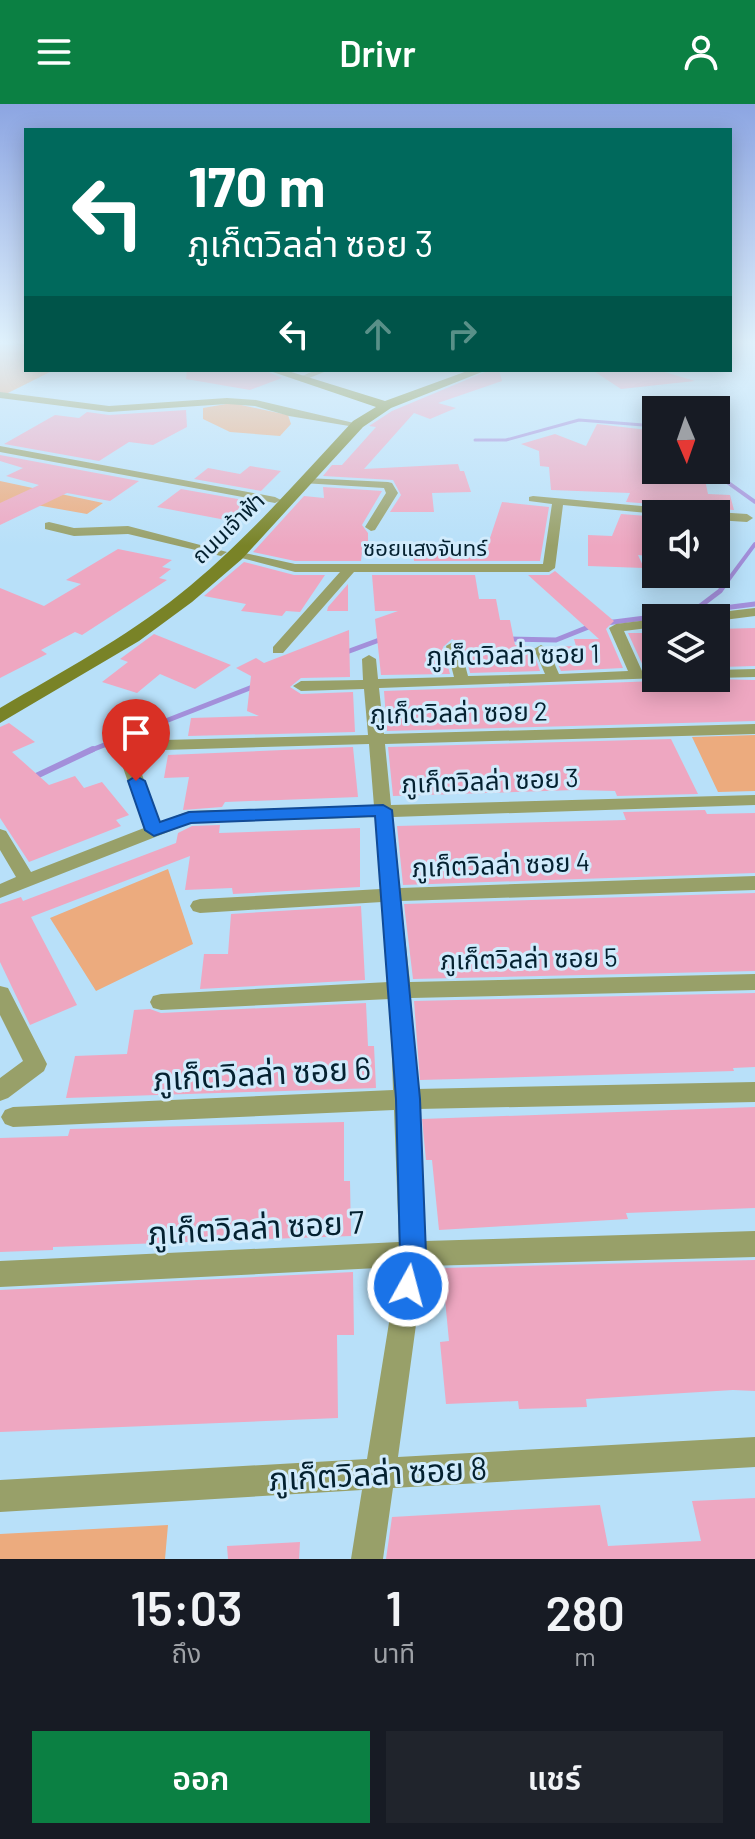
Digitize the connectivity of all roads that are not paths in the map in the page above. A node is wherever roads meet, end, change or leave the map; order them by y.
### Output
1 (282, 411) edge
2 (369, 411) edge
3 (378, 411) edge
4 (349, 423) junction
5 (0, 449) edge
6 (306, 481) junction
7 (533, 499) dead end
8 (275, 500) junction
9 (558, 503) junction
10 (642, 510) edge
11 (730, 517) edge
12 (747, 518) dead end
13 (49, 526) dead end
14 (371, 527) dead end
15 (228, 554) junction
16 (350, 568) junction
17 (755, 612) edge
18 (730, 615) edge
19 (642, 625) edge
20 (453, 646) dead end
21 (541, 649) dead end
22 (278, 650) dead end
23 (370, 671) junction
24 (755, 673) edge
25 (730, 674) edge
26 (637, 676) junction
27 (642, 676) edge
28 (554, 678) junction
29 (462, 680) junction
30 (301, 686) dead end
31 (0, 707) edge
32 (0, 717) edge
33 (755, 729) edge
34 (374, 739) junction
35 (163, 745) dead end
36 (127, 756) dead end
37 (755, 800) edge
38 (383, 810) junction
39 (154, 830) junction
40 (0, 835) edge
41 (27, 880) junction
42 (755, 883) edge
43 (0, 891) edge
44 (390, 895) junction
45 (200, 906) dead end
46 (755, 982) edge
47 (400, 990) junction
48 (0, 994) edge
49 (161, 1002) dead end
50 (0, 1091) edge
51 (755, 1092) edge
52 (408, 1099) junction
53 (13, 1117) dead end
54 (755, 1244) edge
55 (413, 1254) junction
56 (0, 1274) edge
57 (755, 1452) edge
58 (379, 1474) junction
59 (0, 1496) edge
60 (367, 1559) edge

1 - 4 street
2 - 4 main road, ถนนเจ้าฟ้า
3 - 6 main road, ถนนเจ้าฟ้า
4 - 8 main road, ถนนเจ้าฟ้า
5 - 8 street
6 - 14 street
6 - 15 main road, ถนนเจ้าฟ้า
7 - 9 street
8 - 15 main road, ถนนเจ้าฟ้า
9 - 10 street
9 - 16 street, ซอยแสงจันทร์
11 - 12 street
13 - 15 street, ซอยแสงจันทร์
15 - 16 street, ซอยแสงจันทร์
15 - 31 main road, ถนนเจ้าฟ้า
15 - 32 main road, ถนนเจ้าฟ้า
16 - 22 street
17 - 18 street
19 - 26 street
20 - 29 street
21 - 28 street
23 - 29 street, ภูเก็ตวิลล่า ซอย 1
23 - 30 street, ภูเก็ตวิลล่า ซอย 1
23 - 34 street
24 - 25 street
26 - 27 street, ภูเก็ตวิลล่า ซอย 1
26 - 28 street, ภูเก็ตวิลล่า ซอย 1
28 - 29 street, ภูเก็ตวิลล่า ซอย 1
33 - 34 street, ภูเก็ตวิลล่า ซอย 2
34 - 35 street, ภูเก็ตวิลล่า ซอย 2
34 - 38 street
36 - 39 street
37 - 38 street, ภูเก็ตวิลล่า ซอย 3
38 - 39 street, ภูเก็ตวิลล่า ซอย 3
38 - 44 street
39 - 41 street, ภูเก็ตวิลล่า ซอย 3
40 - 41 street
41 - 43 street, ภูเก็ตวิลล่า ซอย 3
42 - 44 street, ภูเก็ตวิลล่า ซอย 4
44 - 45 street, ภูเก็ตวิลล่า ซอย 4
44 - 47 street
46 - 47 street, ภูเก็ตวิลล่า ซอย 5
47 - 49 street, ภูเก็ตวิลล่า ซอย 5
47 - 52 street
48 - 50 street
51 - 52 street, ภูเก็ตวิลล่า ซอย 6
52 - 53 street, ภูเก็ตวิลล่า ซอย 6
52 - 55 street
54 - 55 street, ภูเก็ตวิลล่า ซอย 7
55 - 56 street, ภูเก็ตวิลล่า ซอย 7
55 - 58 street
57 - 58 street, ภูเก็ตวิลล่า ซอย 8
58 - 59 street, ภูเก็ตวิลล่า ซอย 8
58 - 60 street

